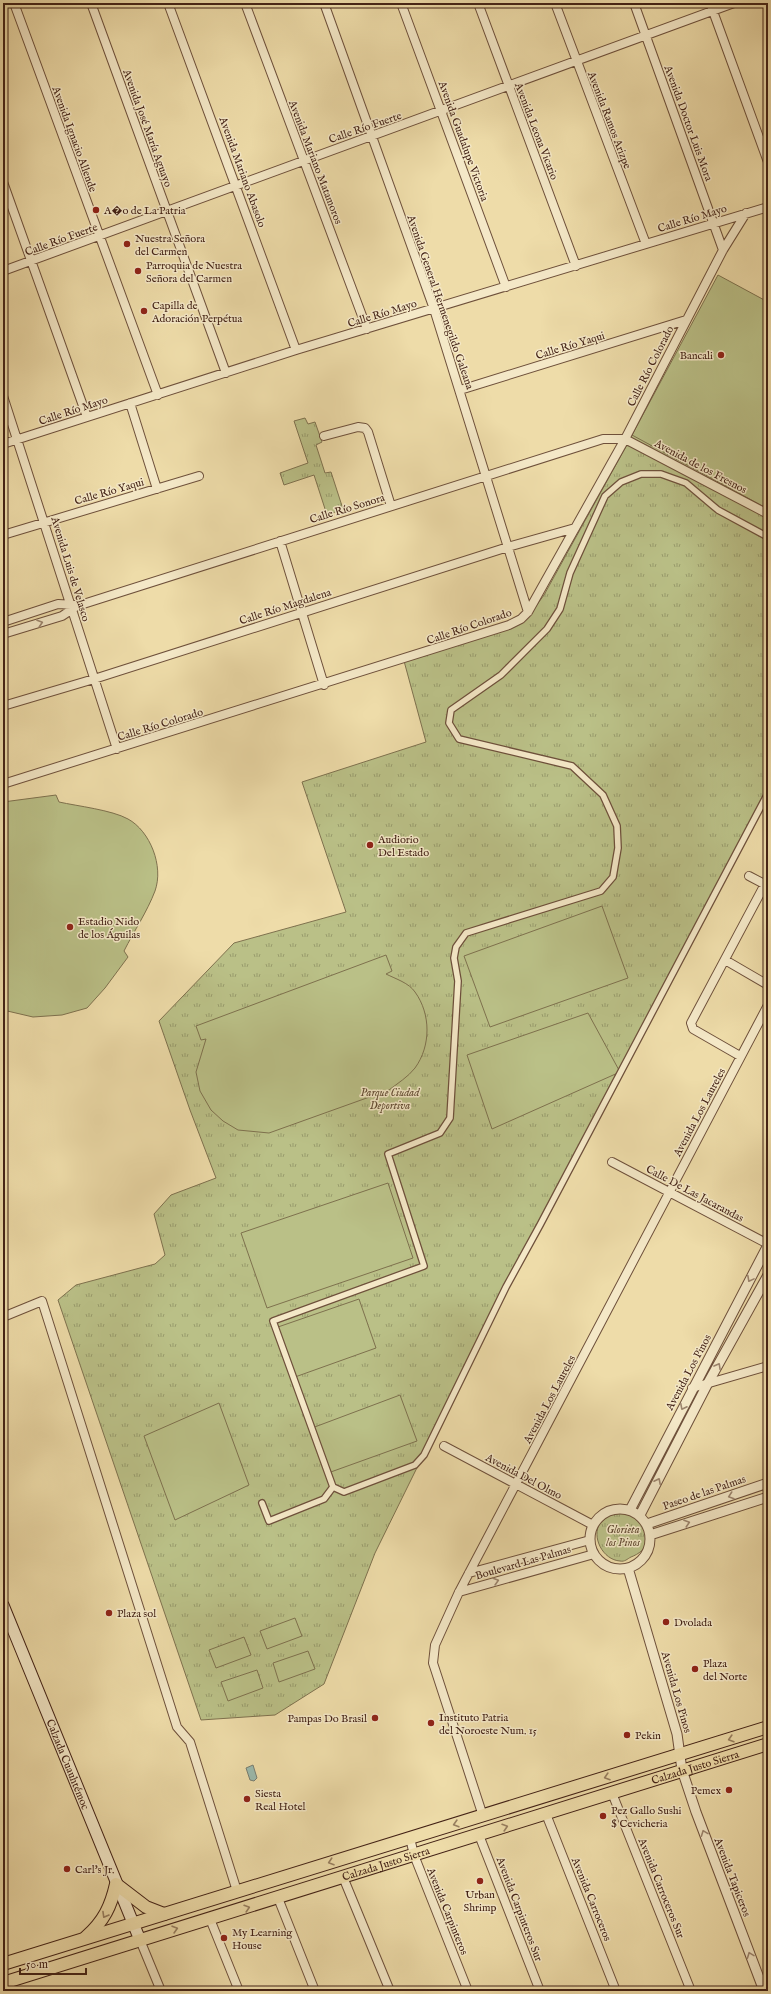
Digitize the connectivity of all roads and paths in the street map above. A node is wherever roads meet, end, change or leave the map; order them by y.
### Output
1 (14, 3) edge
2 (91, 3) edge
3 (168, 3) edge
4 (245, 3) edge
5 (324, 3) edge
6 (401, 3) edge
7 (478, 3) edge
8 (555, 3) edge
9 (634, 3) edge
10 (734, 3) edge
11 (712, 7) edge
12 (646, 36) junction
13 (576, 62) junction
14 (509, 86) junction
15 (441, 112) junction
16 (373, 137) junction
17 (304, 160) junction
18 (768, 162) edge
19 (3, 182) edge
20 (236, 184) junction
21 (768, 206) edge
22 (167, 211) junction
23 (746, 213) junction
24 (714, 223) junction
25 (100, 236) junction
26 (646, 244) junction
27 (722, 250) junction
28 (31, 261) junction
29 (576, 266) junction
30 (3, 271) edge
31 (506, 287) junction
32 (434, 309) junction
33 (686, 320) junction
34 (367, 329) junction
35 (296, 350) junction
36 (226, 373) junction
37 (460, 390) junction
38 (158, 395) junction
39 (3, 396) edge
40 (130, 403) junction
41 (87, 417) junction
42 (324, 436) dead end
43 (18, 439) junction
44 (625, 439) junction
45 (3, 444) edge
46 (199, 476) dead end
47 (486, 476) junction
48 (157, 489) junction
49 (391, 506) junction
50 (768, 514) edge
51 (45, 522) junction
52 (575, 528) junction
53 (3, 535) edge
54 (768, 537) edge
55 (280, 541) junction
56 (508, 547) junction
57 (74, 607) junction
58 (302, 612) junction
59 (528, 612) junction
60 (3, 622) edge
61 (3, 634) edge
62 (94, 679) junction
63 (324, 685) junction
64 (3, 706) edge
65 (117, 749) junction
66 (3, 784) edge
67 (768, 793) edge
68 (749, 876) dead end
69 (766, 885) edge
70 (725, 960) junction
71 (768, 985) edge
72 (768, 1005) edge
73 (740, 1056) junction
74 (612, 1162) dead end
75 (670, 1191) junction
76 (768, 1244) edge
77 (768, 1275) edge
78 (3, 1317) edge
79 (768, 1366) edge
80 (708, 1383) junction
81 (692, 1388) junction
82 (444, 1446) dead end
83 (768, 1483) edge
84 (516, 1484) junction
85 (333, 1487) junction
86 (768, 1497) edge
87 (262, 1502) dead end
88 (630, 1510) junction
89 (640, 1515) junction
90 (647, 1524) junction
91 (593, 1525) junction
92 (650, 1534) junction
93 (590, 1540) junction
94 (594, 1554) junction
95 (628, 1568) junction
96 (469, 1573) junction
97 (459, 1592) junction
98 (3, 1605) edge
99 (768, 1727) edge
100 (768, 1744) edge
101 (679, 1754) junction
102 (682, 1770) junction
103 (612, 1793) junction
104 (546, 1814) junction
105 (483, 1816) junction
106 (479, 1835) junction
107 (410, 1838) junction
108 (414, 1855) junction
109 (343, 1878) junction
110 (116, 1884) junction
111 (237, 1891) junction
112 (278, 1898) junction
113 (164, 1914) junction
114 (210, 1919) junction
115 (133, 1924) junction
116 (83, 1940) junction
117 (140, 1940) junction
118 (3, 1964) edge
119 (3, 1983) edge
120 (161, 1991) edge
121 (239, 1991) edge
122 (315, 1991) edge
123 (390, 1991) edge
124 (468, 1991) edge
125 (540, 1991) edge
126 (616, 1991) edge
127 (691, 1991) edge
128 (764, 1991) edge

1 - 25 street, Avenida Ignacio Allende
2 - 22 street, Avenida José María Aguayo
3 - 20 street, Avenida Mariano Abasolo
4 - 17 street, Avenida Mariano Matamoros
5 - 16 street, Avenida General Hermenegildo Galeana
6 - 15 street, Avenida Guadalupe Victoria
7 - 14 street, Avenida Leona Vicario
8 - 13 street, Avenida Ramos Arizpe
9 - 12 street, Avenida Doctor Luis Mora
10 - 11 street, Calle Río Fuerte
11 - 12 street, Calle Río Fuerte
11 - 18 street
12 - 13 street, Calle Río Fuerte
12 - 24 street, Avenida Doctor Luis Mora
13 - 14 street, Calle Río Fuerte
13 - 26 street, Avenida Ramos Arizpe
14 - 15 street, Calle Río Fuerte
14 - 29 street, Avenida Leona Vicario
15 - 16 street, Calle Río Fuerte
15 - 31 street, Avenida Guadalupe Victoria
16 - 17 street, Calle Río Fuerte
16 - 32 street, Avenida General Hermenegildo Galeana
17 - 20 street, Calle Río Fuerte
17 - 34 street, Avenida Mariano Matamoros
19 - 28 street
20 - 22 street, Calle Río Fuerte
20 - 35 street, Avenida Mariano Abasolo
21 - 23 street, Calle Río Mayo
22 - 25 street, Calle Río Fuerte
22 - 36 street, Avenida José María Aguayo
23 - 24 street, Calle Río Mayo
23 - 27 street, Calle Río Colorado
24 - 26 street, Calle Río Mayo
24 - 27 street, Avenida Doctor Luis Mora
25 - 28 street, Calle Río Fuerte
25 - 38 street, Avenida Ignacio Allende
26 - 29 street, Calle Río Mayo
27 - 33 street, Calle Río Colorado
28 - 30 street, Calle Río Fuerte
28 - 41 street
29 - 31 street, Calle Río Mayo
31 - 32 street, Calle Río Mayo
32 - 34 street, Calle Río Mayo
32 - 37 street, Avenida General Hermenegildo Galeana
33 - 37 street, Calle Río Yaqui
33 - 44 street, Calle Río Colorado
34 - 35 street, Calle Río Mayo
35 - 36 street, Calle Río Mayo
36 - 38 street, Calle Río Mayo
37 - 47 street, Avenida General Hermenegildo Galeana
38 - 40 street, Calle Río Mayo
39 - 43 street, Avenida Luis de Velasco
40 - 41 street, Calle Río Mayo
40 - 48 street
41 - 43 street, Calle Río Mayo
42 - 49 street
43 - 45 street, Calle Río Mayo
43 - 51 street, Avenida Luis de Velasco
44 - 47 street, Calle Río Sonora
44 - 50 street, Avenida de los Fresnos
44 - 52 street, Calle Río Colorado
46 - 48 street, Calle Río Yaqui
47 - 49 street, Calle Río Sonora
47 - 56 street, Avenida General Hermenegildo Galeana
48 - 51 street, Calle Río Yaqui
49 - 55 street, Calle Río Sonora
51 - 53 street, Calle Río Yaqui
51 - 57 street, Avenida Luis de Velasco
52 - 56 street, Calle Río Magdalena
52 - 59 street, Calle Río Colorado
54 - 85 street
55 - 57 street, Calle Río Sonora
55 - 58 street
56 - 58 street, Calle Río Magdalena
56 - 59 street, Avenida General Hermenegildo Galeana
57 - 60 street, Calle Río Sonora
61 -> 57 street, Calle Río Sonora
57 - 62 street, Avenida Luis de Velasco
58 - 62 street, Calle Río Magdalena
58 - 63 street
59 - 63 street, Calle Río Colorado
62 - 64 street, Calle Río Magdalena
62 - 65 street, Avenida Luis de Velasco
63 - 65 street, Calle Río Colorado
65 - 66 street, Calle Río Colorado
67 - 85 street
68 - 69 street
69 - 70 street
70 - 71 street
70 - 73 street
72 - 73 street, Avenida Los Laureles
73 - 75 street, Avenida Los Laureles
74 - 75 street, Calle De Las Jacarandas
75 - 76 street, Calle De Las Jacarandas
75 - 84 street, Avenida Los Laureles
76 -> 81 street, Avenida Los Pinos
80 -> 77 street
78 - 111 street
79 - 80 street
80 - 81 street
89 -> 80 street
81 -> 88 street, Avenida Los Pinos
82 - 84 street, Avenida Del Olmo
83 -> 90 street, Paseo de las Palmas
84 - 91 street, Avenida Del Olmo
84 - 96 street, Avenida Los Laureles
85 - 87 street
92 -> 86 street
88 - 89 street
88 - 91 street
89 - 90 street
90 - 92 street
91 - 93 street
92 - 95 street
93 - 94 street
93 - 96 street, Boulevard Las Palmas
94 - 95 street
97 -> 94 street, Boulevard Las Palmas
95 - 101 street, Avenida Los Pinos
96 - 97 street, Avenida Los Laureles
97 - 105 street, Avenida Los Laureles
98 - 110 main road, Calzada Cuauhtémoc
99 -> 101 main road, Calzada Justo Sierra
100 - 102 main road, Calzada Justo Sierra
101 - 102 street, Avenida Los Pinos
101 -> 105 main road, Calzada Justo Sierra
102 - 103 main road, Calzada Justo Sierra
128 -> 102 street, Avenida Tapiceros
103 - 104 main road, Calzada Justo Sierra
103 - 127 street, Avenida Carroceros Sur
106 -> 104 main road, Calzada Justo Sierra
104 - 126 street, Avenida Carroceros
105 -> 107 main road, Calzada Justo Sierra
106 - 108 main road, Calzada Justo Sierra
106 - 125 street, Avenida Carpinteros Sur
107 - 108 street, Avenida Carpinteros
107 -> 111 main road, Calzada Justo Sierra
108 - 109 main road, Calzada Justo Sierra
108 - 124 street, Avenida Carpinteros
109 - 112 main road, Calzada Justo Sierra
109 - 123 street
110 - 113 main road
110 - 115 main road, Calzada Cuauhtémoc
110 -> 116 main road
111 - 113 main road, Calzada Justo Sierra
114 -> 112 main road, Calzada Justo Sierra
112 - 122 street
113 - 115 main road, Calzada Justo Sierra
117 -> 114 main road, Calzada Justo Sierra
114 - 121 street
115 - 116 main road, Calzada Justo Sierra
115 - 117 main road, Calzada Cuauhtémoc
116 - 118 main road, Calzada Justo Sierra
117 - 119 main road, Calzada Justo Sierra
117 - 120 street

